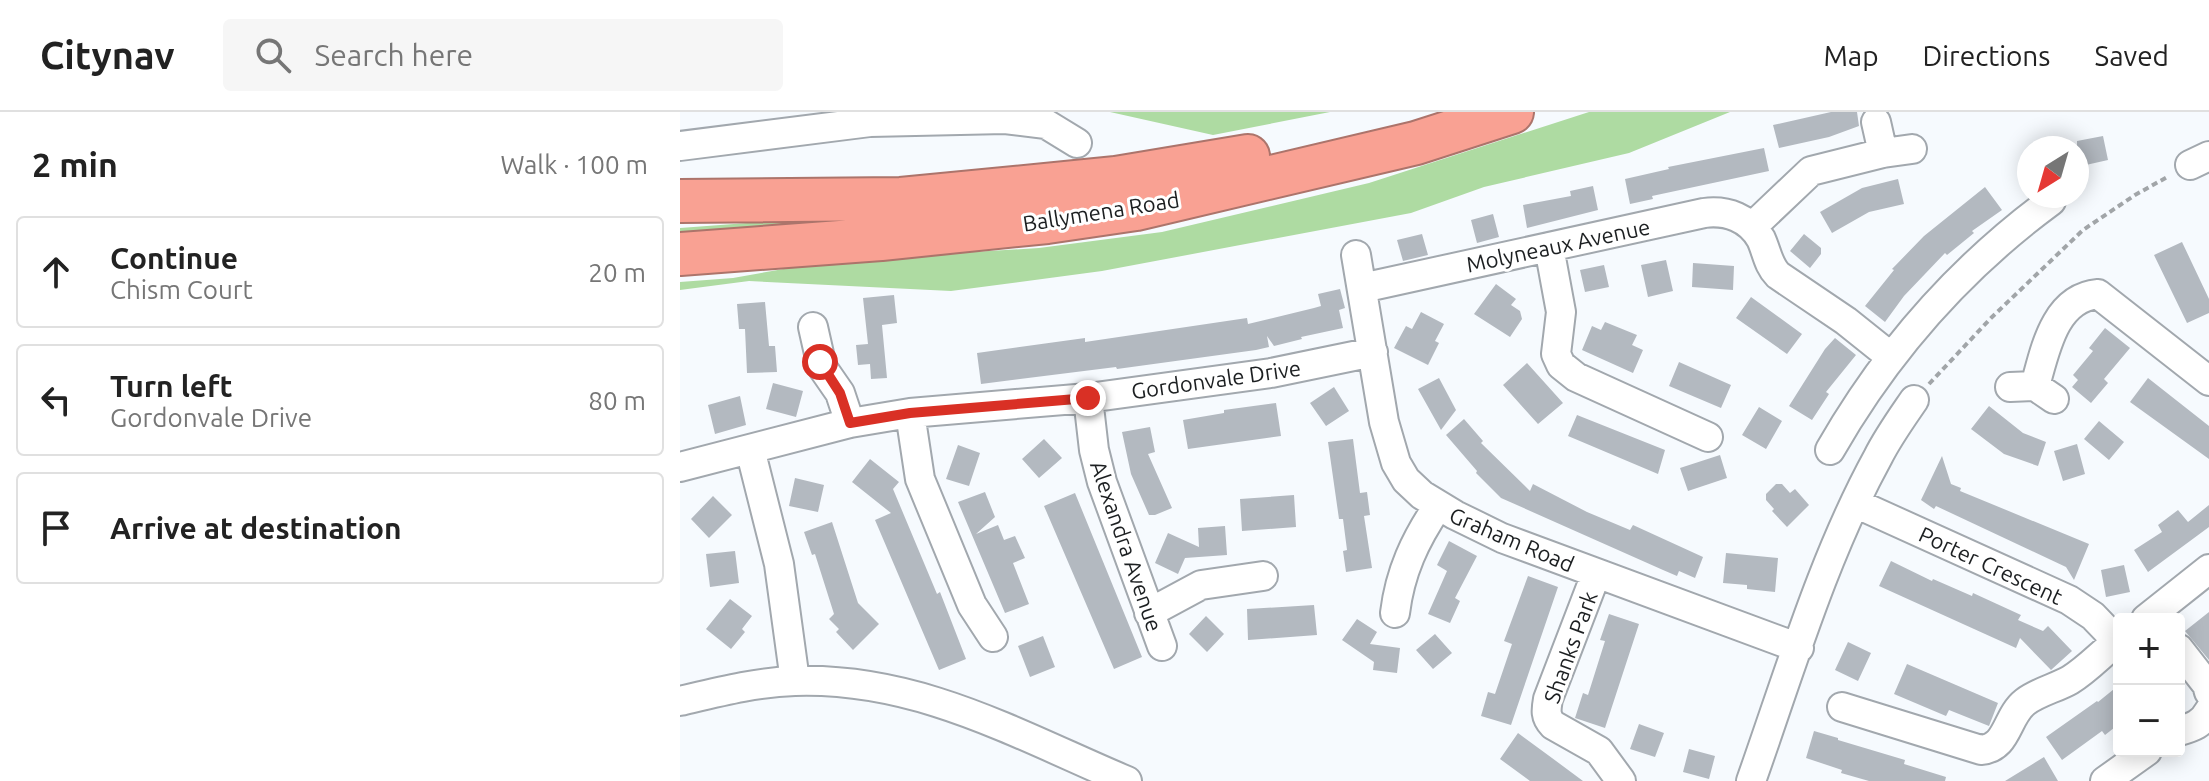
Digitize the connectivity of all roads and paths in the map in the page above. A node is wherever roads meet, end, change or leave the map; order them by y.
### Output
1 (1425, 112) edge
2 (1512, 112) edge
3 (995, 115) edge
4 (1876, 122) dead end
5 (1077, 143) dead end
6 (680, 146) edge
7 (1912, 149) dead end
8 (1883, 153) junction
9 (2199, 161) edge
10 (901, 199) junction
11 (680, 201) edge
12 (2033, 208) edge
13 (680, 215) edge
14 (1752, 227) junction
15 (1549, 247) junction
16 (680, 254) edge
17 (1356, 255) dead end
18 (1362, 288) junction
19 (814, 323) dead end
20 (1373, 352) junction
21 (1891, 357) junction
22 (2209, 381) edge
23 (2033, 391) dead end
24 (1088, 398) junction
25 (1914, 400) joint
26 (910, 413) junction
27 (850, 423) junction
28 (1708, 437) dead end
29 (750, 449) junction
30 (1830, 450) dead end
31 (680, 467) edge
32 (1855, 503) junction
33 (1438, 506) junction
34 (2209, 569) edge
35 (1596, 574) junction
36 (1263, 576) dead end
37 (1149, 613) junction
38 (1395, 613) dead end
39 (2157, 613) edge
40 (2113, 635) edge
41 (993, 637) dead end
42 (2113, 644) edge
43 (1162, 646) dead end
44 (1799, 648) junction
45 (2185, 657) edge
46 (795, 681) junction
47 (2209, 692) edge
48 (680, 701) edge
49 (1860, 705) dead end
50 (2209, 711) edge
51 (2185, 729) edge
52 (2139, 757) edge
53 (1127, 781) edge
54 (1621, 781) edge
55 (1751, 781) edge
56 (2105, 781) edge

1 - 10 highway, Ballymena Road
2 - 16 highway, Ballymena Road
3 - 5 street
3 - 6 street
4 - 8 street
7 - 8 street
8 - 14 street
9 - 25 path
10 - 11 highway, Ballymena Road
10 - 13 highway
12 - 21 street
14 - 15 street, Molyneaux Avenue
14 - 21 street
15 - 18 street, Molyneaux Avenue
15 - 28 street
17 - 18 street, Graham Road
18 - 20 street, Graham Road
19 - 27 street
20 - 24 street, Gordonvale Drive
20 - 33 street, Graham Road
21 - 30 street
22 - 23 street
24 - 26 street, Gordonvale Drive
24 - 37 street, Alexandra Avenue
25 - 32 street
26 - 27 street, Gordonvale Drive
26 - 41 street
27 - 29 street, Gordonvale Drive
29 - 31 street, Gordonvale Drive
29 - 46 street
32 - 40 street, Porter Crescent
32 - 44 street
33 - 35 street, Graham Road
33 - 38 street
34 - 39 street
35 - 44 street, Graham Road
35 - 54 street, Shanks Park
36 - 37 street
37 - 43 street, Alexandra Avenue
42 - 49 street, Porter Crescent
44 - 55 street
45 - 47 street
46 - 48 street
46 - 53 street
50 - 51 street
52 - 56 street

